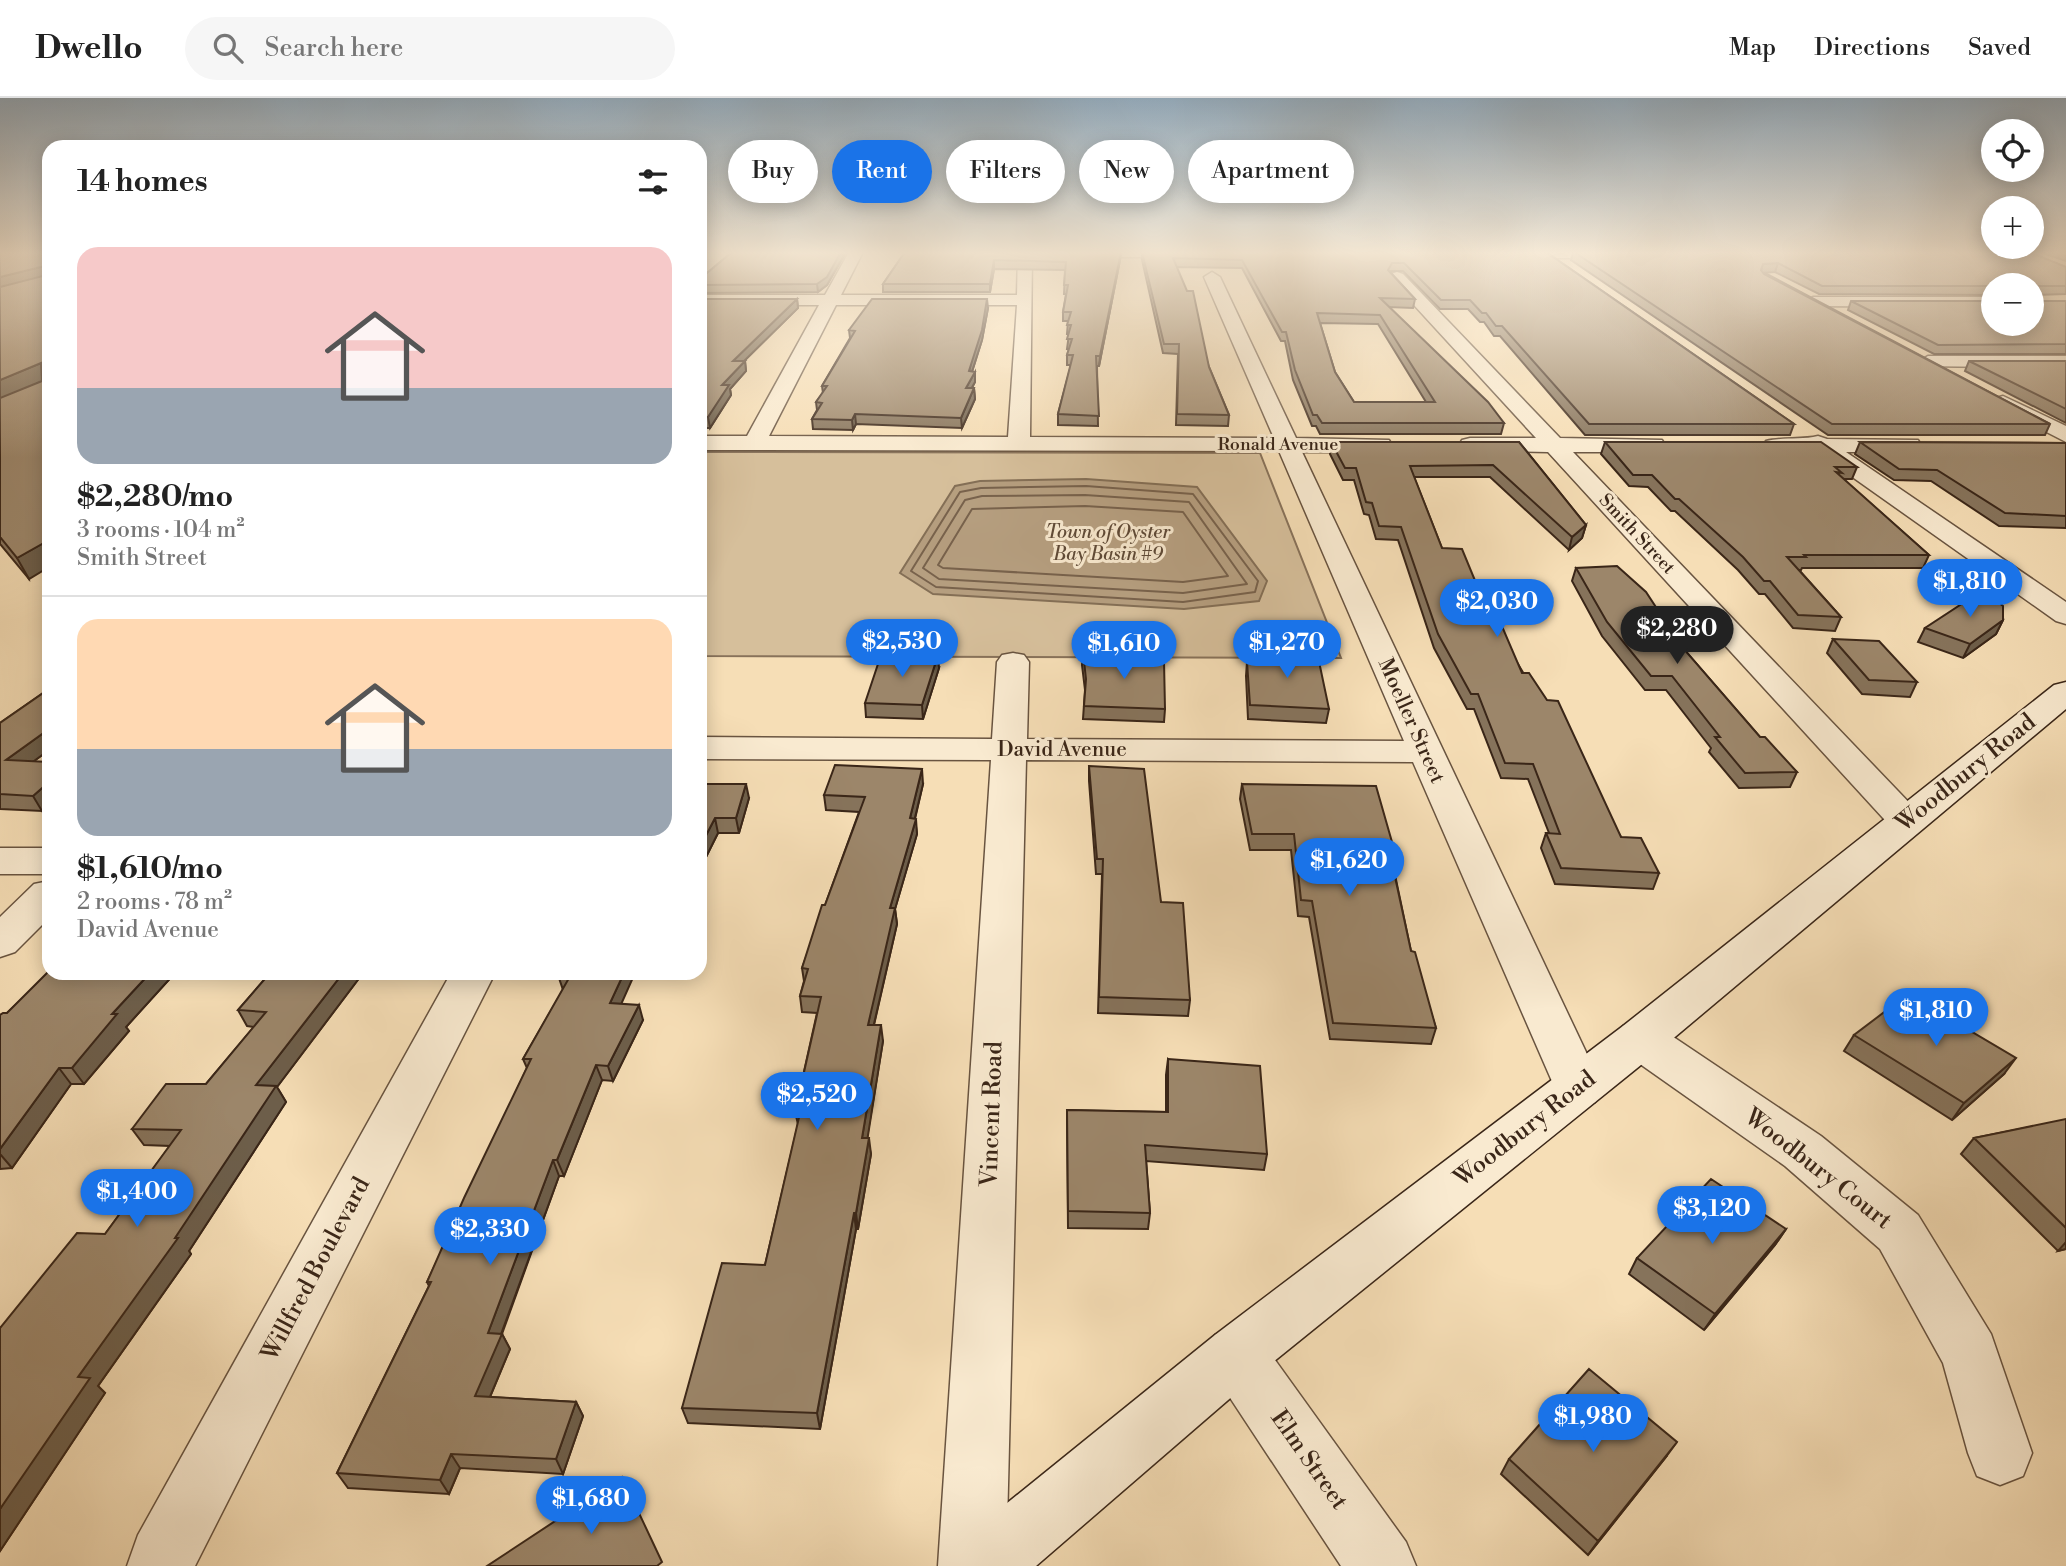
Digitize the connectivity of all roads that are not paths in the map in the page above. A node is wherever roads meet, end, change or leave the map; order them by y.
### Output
1 (819, 321) edge
2 (1024, 321) edge
3 (1229, 321) edge
4 (1438, 321) edge
5 (2066, 362) edge
6 (1963, 380) edge
7 (1986, 392) edge
8 (1787, 421) edge
9 (2066, 435) edge
10 (707, 443) edge
11 (754, 443) junction
12 (1019, 444) junction
13 (1286, 444) junction
14 (1406, 445) edge
15 (1447, 445) edge
16 (1554, 445) junction
17 (1675, 445) edge
18 (1927, 445) edge
19 (2037, 445) edge
20 (2066, 445) edge
21 (1757, 446) edge
22 (1822, 446) junction
23 (2066, 615) edge
24 (1013, 662) dead end
25 (2066, 692) edge
26 (707, 748) edge
27 (1007, 749) junction
28 (1424, 752) junction
29 (1907, 822) junction
30 (42, 861) edge
31 (0, 862) edge
32 (42, 901) edge
33 (0, 942) edge
34 (469, 980) edge
35 (1640, 1039) junction
36 (1578, 1088) junction
37 (1236, 1354) junction
38 (2000, 1453) dead end
39 (161, 1566) edge
40 (972, 1566) edge
41 (983, 1566) edge
42 (1382, 1566) edge

1 - 11 street
2 - 12 street
3 - 13 street, Moeller Street
4 - 16 street, Smith Street
5 - 6 street
7 - 9 street
8 - 22 street
10 - 11 street, Ronald Avenue
11 - 12 street, Ronald Avenue
12 - 13 street, Ronald Avenue
13 - 14 street, Ronald Avenue
13 - 28 street, Moeller Street
15 - 16 street
16 - 17 street
16 - 29 street, Smith Street
18 - 22 street
19 - 20 street
21 - 22 street
22 - 23 street
24 - 27 street, Vincent Road
25 - 29 street, Woodbury Road
26 - 27 street, David Avenue
27 - 28 street, David Avenue
27 - 40 street, Vincent Road
28 - 36 street, Moeller Street
29 - 35 street, Woodbury Road
30 - 31 street
32 - 33 street
34 - 39 street, Willfred Boulevard
35 - 36 street, Woodbury Road
35 - 38 street, Woodbury Court
36 - 37 street, Woodbury Road
37 - 41 street, Woodbury Road
37 - 42 street, Elm Street

